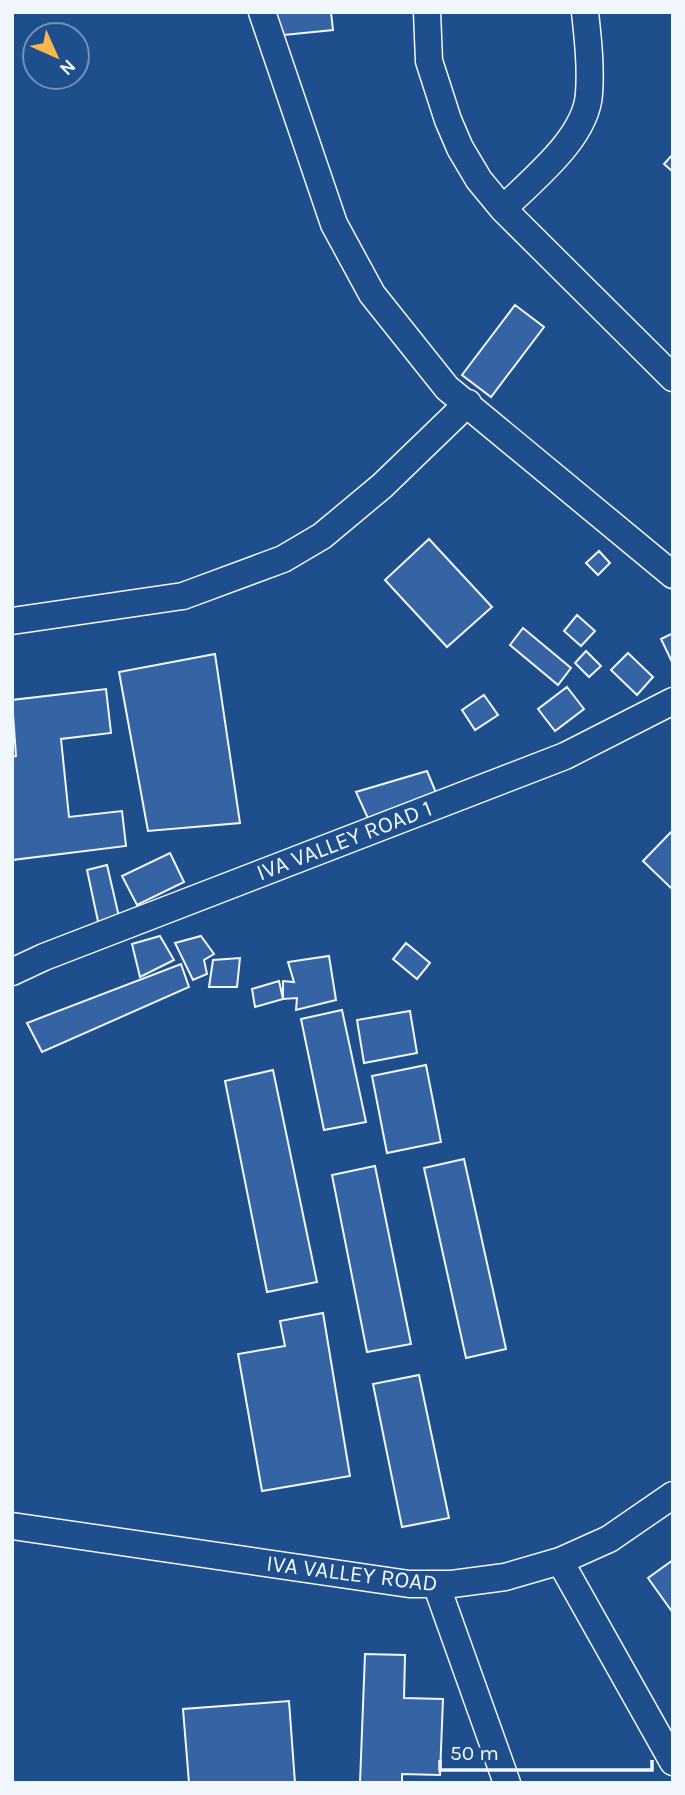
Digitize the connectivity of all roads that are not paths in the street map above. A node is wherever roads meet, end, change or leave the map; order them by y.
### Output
1 (262, 12) edge
2 (427, 12) edge
3 (585, 12) edge
4 (503, 209) junction
5 (673, 378) edge
6 (468, 403) junction
7 (673, 575) edge
8 (12, 621) edge
9 (673, 701) edge
10 (12, 971) edge
11 (673, 1495) edge
12 (12, 1527) edge
13 (560, 1561) junction
14 (436, 1584) junction
15 (673, 1762) edge
16 (507, 1783) edge

1 - 6 street
2 - 4 street
3 - 4 street
4 - 5 street
6 - 7 street
6 - 8 street
9 - 10 street, IVA VALLEY ROAD 1
11 - 13 street, IVA VALLEY ROAD
12 - 14 street, IVA VALLEY ROAD
13 - 14 street, IVA VALLEY ROAD
13 - 15 street
14 - 16 street

